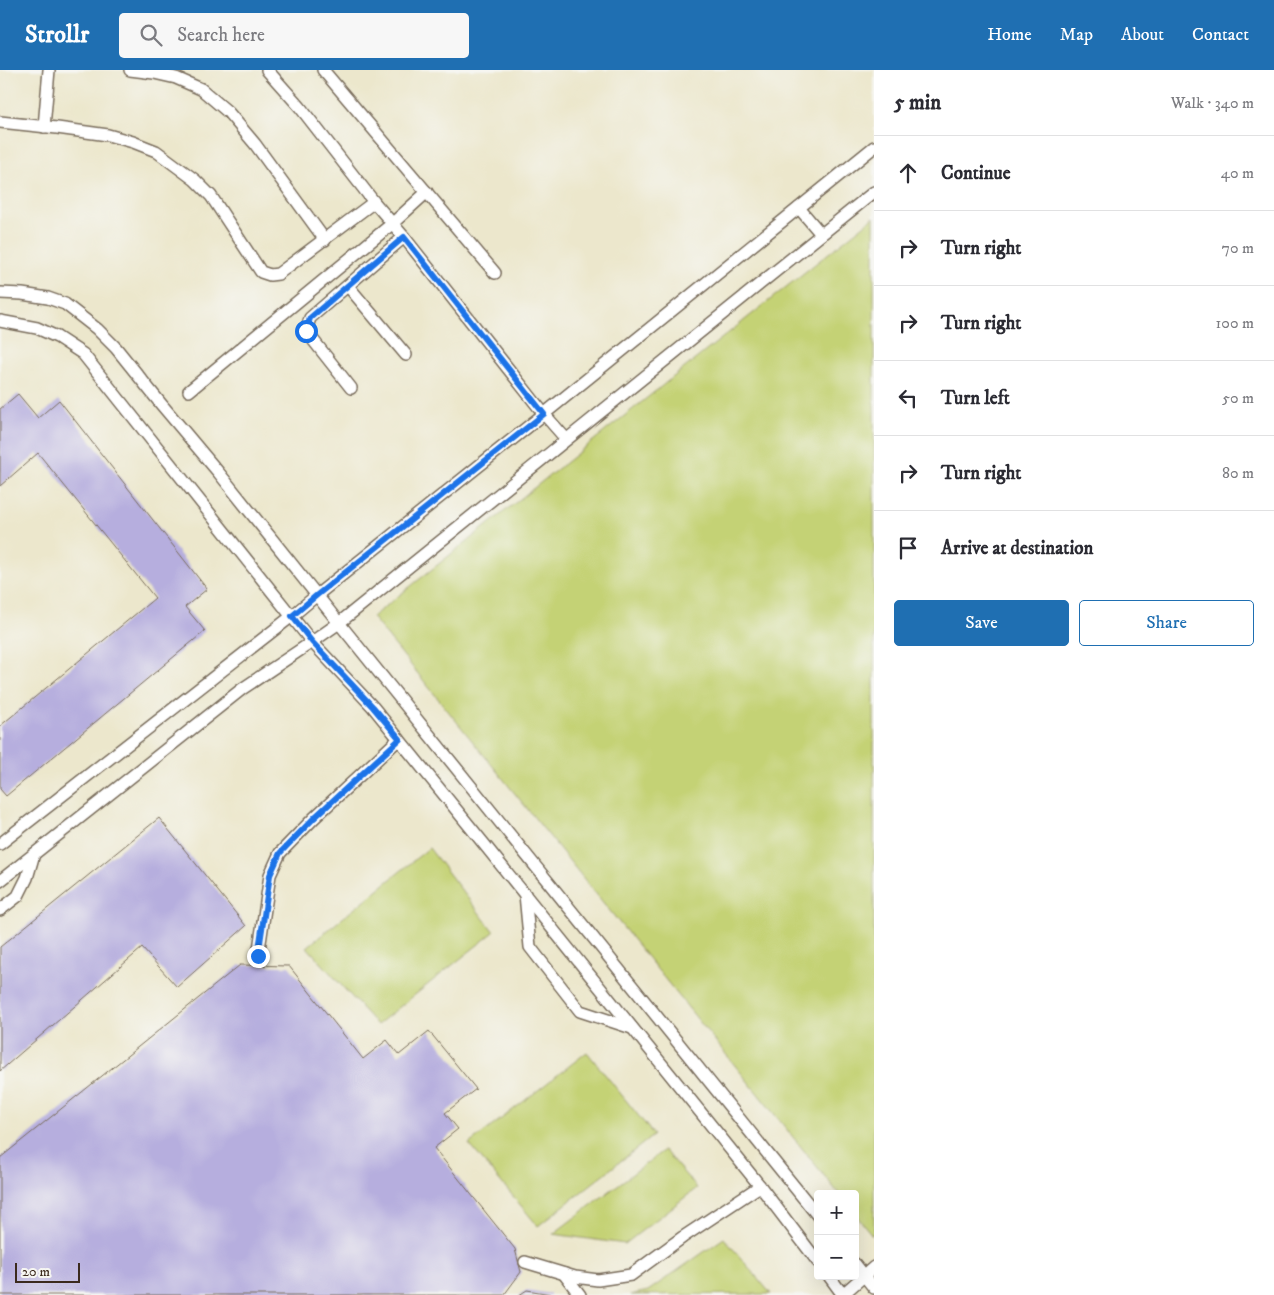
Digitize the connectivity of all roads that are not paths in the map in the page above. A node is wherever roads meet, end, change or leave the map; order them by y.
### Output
1 (49, 70) edge
2 (130, 70) edge
3 (267, 70) edge
4 (323, 70) edge
5 (0, 122) edge
6 (44, 126) junction
7 (874, 147) edge
8 (427, 192) junction
9 (874, 192) edge
10 (374, 202) junction
11 (799, 208) junction
12 (393, 224) junction
13 (821, 234) junction
14 (404, 237) junction
15 (325, 240) junction
16 (495, 273) dead end
17 (348, 286) junction
18 (0, 293) edge
19 (0, 321) edge
20 (406, 356) dead end
21 (351, 388) dead end
22 (188, 390) dead end
23 (544, 414) junction
24 (566, 439) junction
25 (317, 595) junction
26 (292, 616) junction
27 (339, 623) junction
28 (312, 642) junction
29 (400, 739) junction
30 (0, 844) edge
31 (34, 854) junction
32 (0, 881) edge
33 (525, 894) junction
34 (0, 910) edge
35 (258, 956) dead end
36 (632, 1028) junction
37 (760, 1186) junction
38 (814, 1211) edge
39 (814, 1257) edge
40 (525, 1262) dead end
41 (874, 1267) edge
42 (859, 1269) edge
43 (564, 1274) junction
44 (864, 1275) junction
45 (832, 1280) edge
46 (874, 1288) edge
47 (580, 1295) edge
48 (843, 1295) edge

1 - 6 lane
2 - 15 lane
3 - 10 lane
4 - 8 lane
5 - 6 lane
6 - 15 lane
7 - 11 lane
8 - 12 lane
8 - 16 lane
9 - 13 lane
10 - 12 lane
10 - 15 lane
11 - 13 lane
11 - 23 lane
12 - 14 lane
12 - 22 lane
13 - 24 lane
14 - 17 lane
14 - 23 lane
17 - 20 lane
17 - 21 lane
18 - 25 lane
19 - 26 lane
23 - 24 lane
23 - 25 lane
24 - 27 lane
25 - 26 lane
25 - 27 lane
26 - 28 lane
26 - 30 lane
27 - 28 lane
27 - 38 lane
28 - 29 lane
28 - 31 lane
29 - 33 lane
29 - 35 lane
31 - 32 lane
31 - 34 lane
33 - 36 lane
33 - 36 lane
36 - 37 lane
37 - 39 lane
37 - 43 lane
40 - 43 lane
41 - 44 lane
42 - 44 lane
43 - 47 lane
44 - 46 lane
44 - 48 lane
45 - 48 lane

